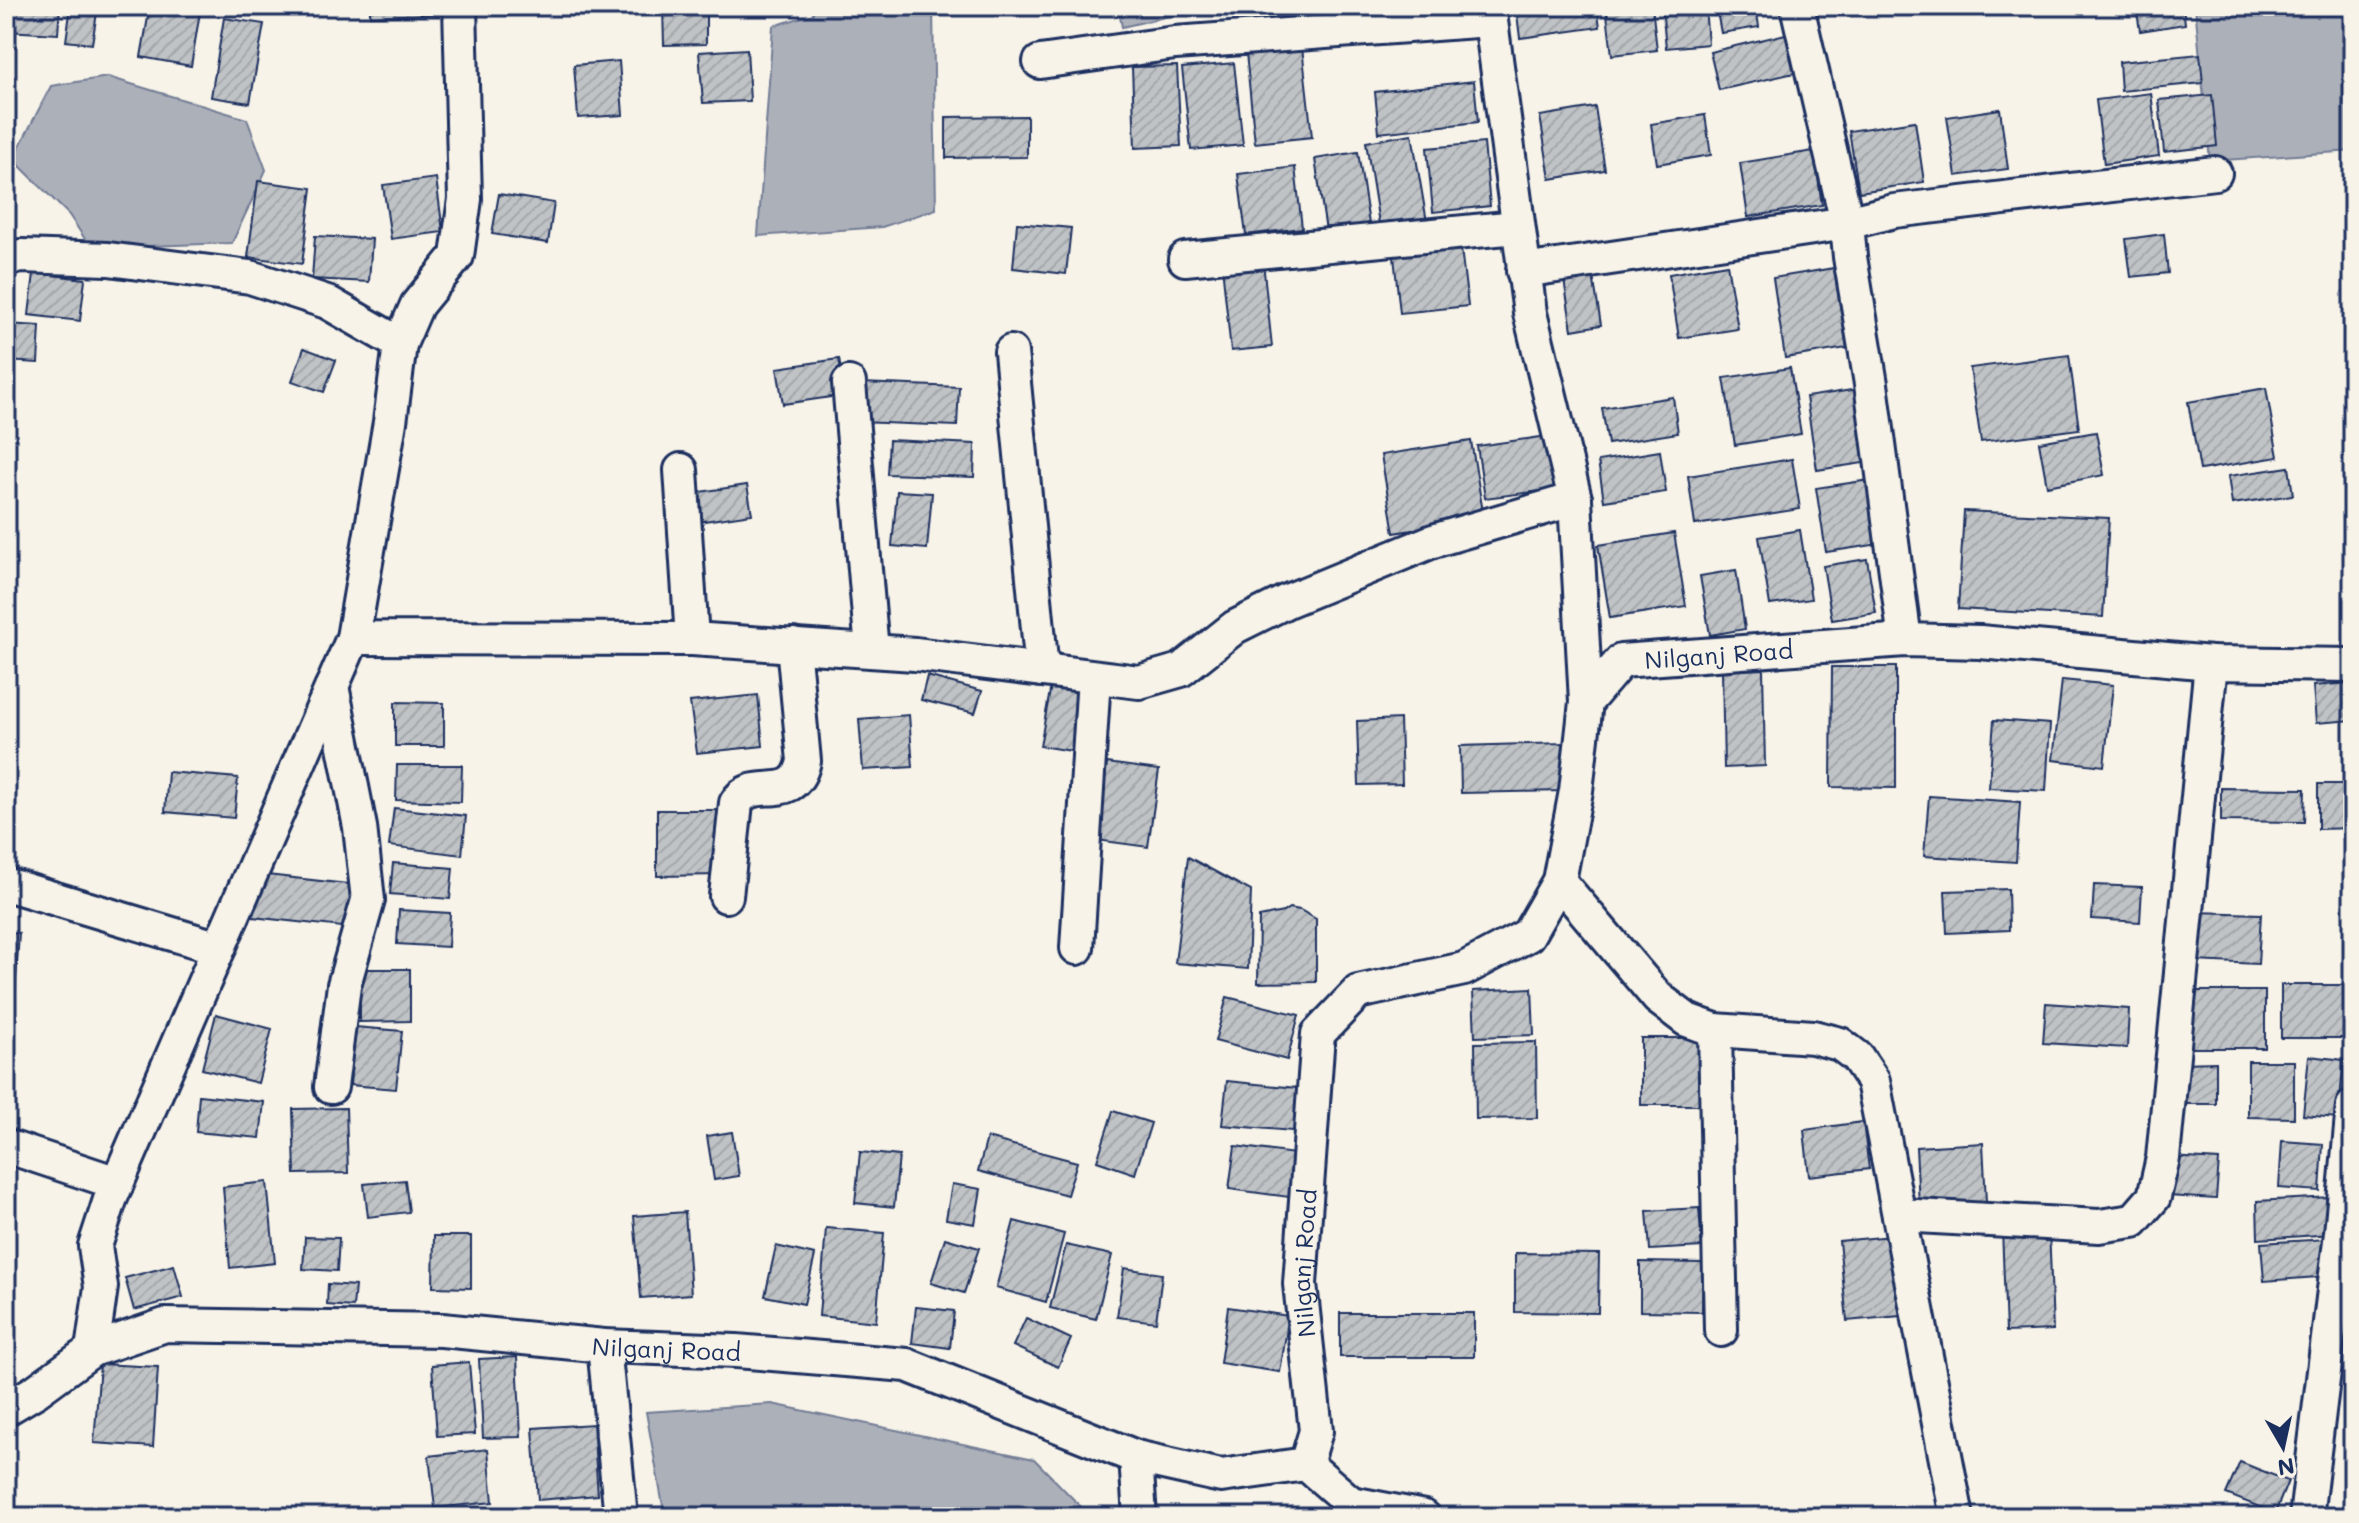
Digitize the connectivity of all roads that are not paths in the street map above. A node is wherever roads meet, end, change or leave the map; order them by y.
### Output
1 (460, 6) edge
2 (1797, 6) edge
3 (1489, 13) edge
4 (1040, 62) dead end
5 (2215, 173) dead end
6 (1847, 223) junction
7 (1517, 227) junction
8 (6, 259) edge
9 (1185, 259) dead end
10 (1523, 271) junction
11 (400, 344) junction
12 (1011, 352) dead end
13 (849, 383) dead end
14 (681, 470) dead end
15 (1575, 499) junction
16 (353, 638) junction
17 (692, 639) junction
18 (1905, 640) junction
19 (793, 645) junction
20 (872, 651) junction
21 (2211, 663) junction
22 (2353, 665) edge
23 (1042, 670) junction
24 (1094, 677) junction
25 (332, 686) junction
26 (1586, 702) junction
27 (1559, 881) junction
28 (6, 884) edge
29 (726, 896) dead end
30 (219, 948) junction
31 (1077, 948) dead end
32 (1715, 1030) junction
33 (331, 1087) dead end
34 (2353, 1106) edge
35 (6, 1146) edge
36 (117, 1183) junction
37 (1899, 1215) junction
38 (1721, 1330) dead end
39 (604, 1346) junction
40 (92, 1350) junction
41 (6, 1409) edge
42 (1136, 1457) junction
43 (1306, 1464) junction
44 (621, 1517) edge
45 (1140, 1517) edge
46 (1424, 1517) edge
47 (1957, 1517) edge
48 (2306, 1517) edge

1 - 11 street
2 - 6 street
3 - 4 street
3 - 7 street
5 - 6 street
6 - 10 street
6 - 18 street
7 - 9 street
7 - 10 street
8 - 11 street
10 - 15 street
11 - 16 street
12 - 23 street
13 - 20 street
14 - 17 street
15 - 24 street
15 - 26 street
16 - 17 street
16 - 25 street
17 - 19 street
18 - 21 street, Nilganj Road
18 - 26 street, Nilganj Road
19 - 20 street
19 - 29 street
20 - 23 street
21 - 22 street, Nilganj Road
21 - 37 street
23 - 24 street
24 - 31 street
25 - 30 street
25 - 33 street
26 - 27 street, Nilganj Road
27 - 32 street
27 - 43 street, Nilganj Road
28 - 30 street
30 - 36 street
32 - 37 street
32 - 38 street
34 - 48 street
35 - 36 street
36 - 40 street
37 - 47 street
39 - 40 street, Nilganj Road
39 - 42 street, Nilganj Road
39 - 44 street
40 - 41 street, Nilganj Road
42 - 43 street, Nilganj Road
42 - 45 street
43 - 46 street

